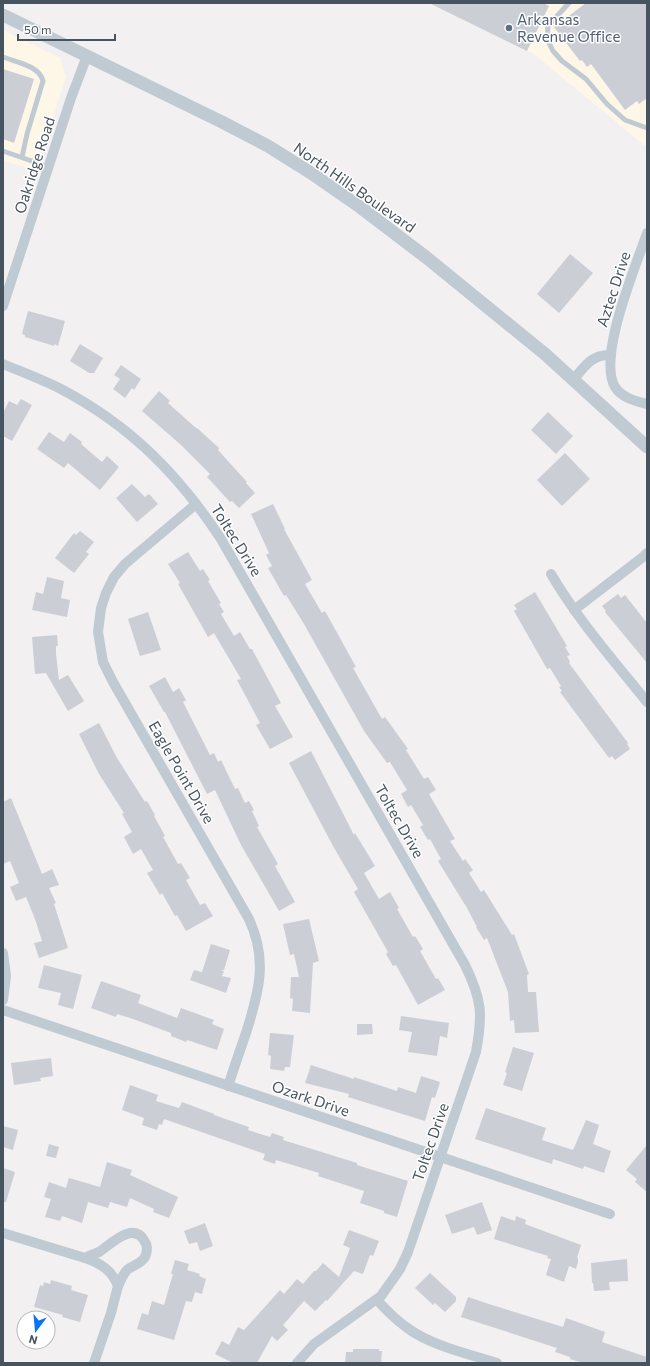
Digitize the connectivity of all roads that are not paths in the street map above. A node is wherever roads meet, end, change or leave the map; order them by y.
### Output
1 (569, 3) edge
2 (3, 15) edge
3 (86, 56) junction
4 (3, 57) edge
5 (647, 128) edge
6 (3, 151) edge
7 (22, 157) junction
8 (49, 167) junction
9 (647, 233) edge
10 (3, 306) edge
11 (611, 355) junction
12 (3, 364) edge
13 (574, 380) junction
14 (647, 404) edge
15 (647, 447) edge
16 (196, 504) junction
17 (647, 553) edge
18 (551, 574) dead end
19 (574, 610) junction
20 (647, 702) edge
21 (3, 953) edge
22 (3, 1000) edge
23 (3, 1010) edge
24 (228, 1086) junction
25 (441, 1157) junction
26 (610, 1214) dead end
27 (3, 1233) edge
28 (85, 1258) junction
29 (118, 1286) junction
30 (376, 1300) junction
31 (482, 1360) edge
32 (94, 1363) edge
33 (297, 1363) edge
34 (497, 1363) edge

1 - 5 lane
2 - 3 street, North Hills Boulevard
3 - 8 street, Oakridge Road
3 - 13 street, North Hills Boulevard
4 - 7 lane
6 - 7 lane
7 - 8 lane
8 - 10 street, Oakridge Road
9 - 11 street, Aztec Drive
11 - 13 street
11 - 14 street, Aztec Drive
12 - 16 street, Toltec Drive
13 - 15 street, North Hills Boulevard
16 - 24 street, Eagle Point Drive
16 - 25 street, Toltec Drive
17 - 19 street
18 - 19 street
19 - 20 street
21 - 22 street
23 - 24 street, Ozark Drive
24 - 25 street, Ozark Drive
25 - 26 street, Ozark Drive
25 - 30 street, Toltec Drive
27 - 28 street
28 - 29 street
28 - 29 street
29 - 32 street
30 - 31 street
30 - 33 street, Toltec Drive
31 - 34 street

